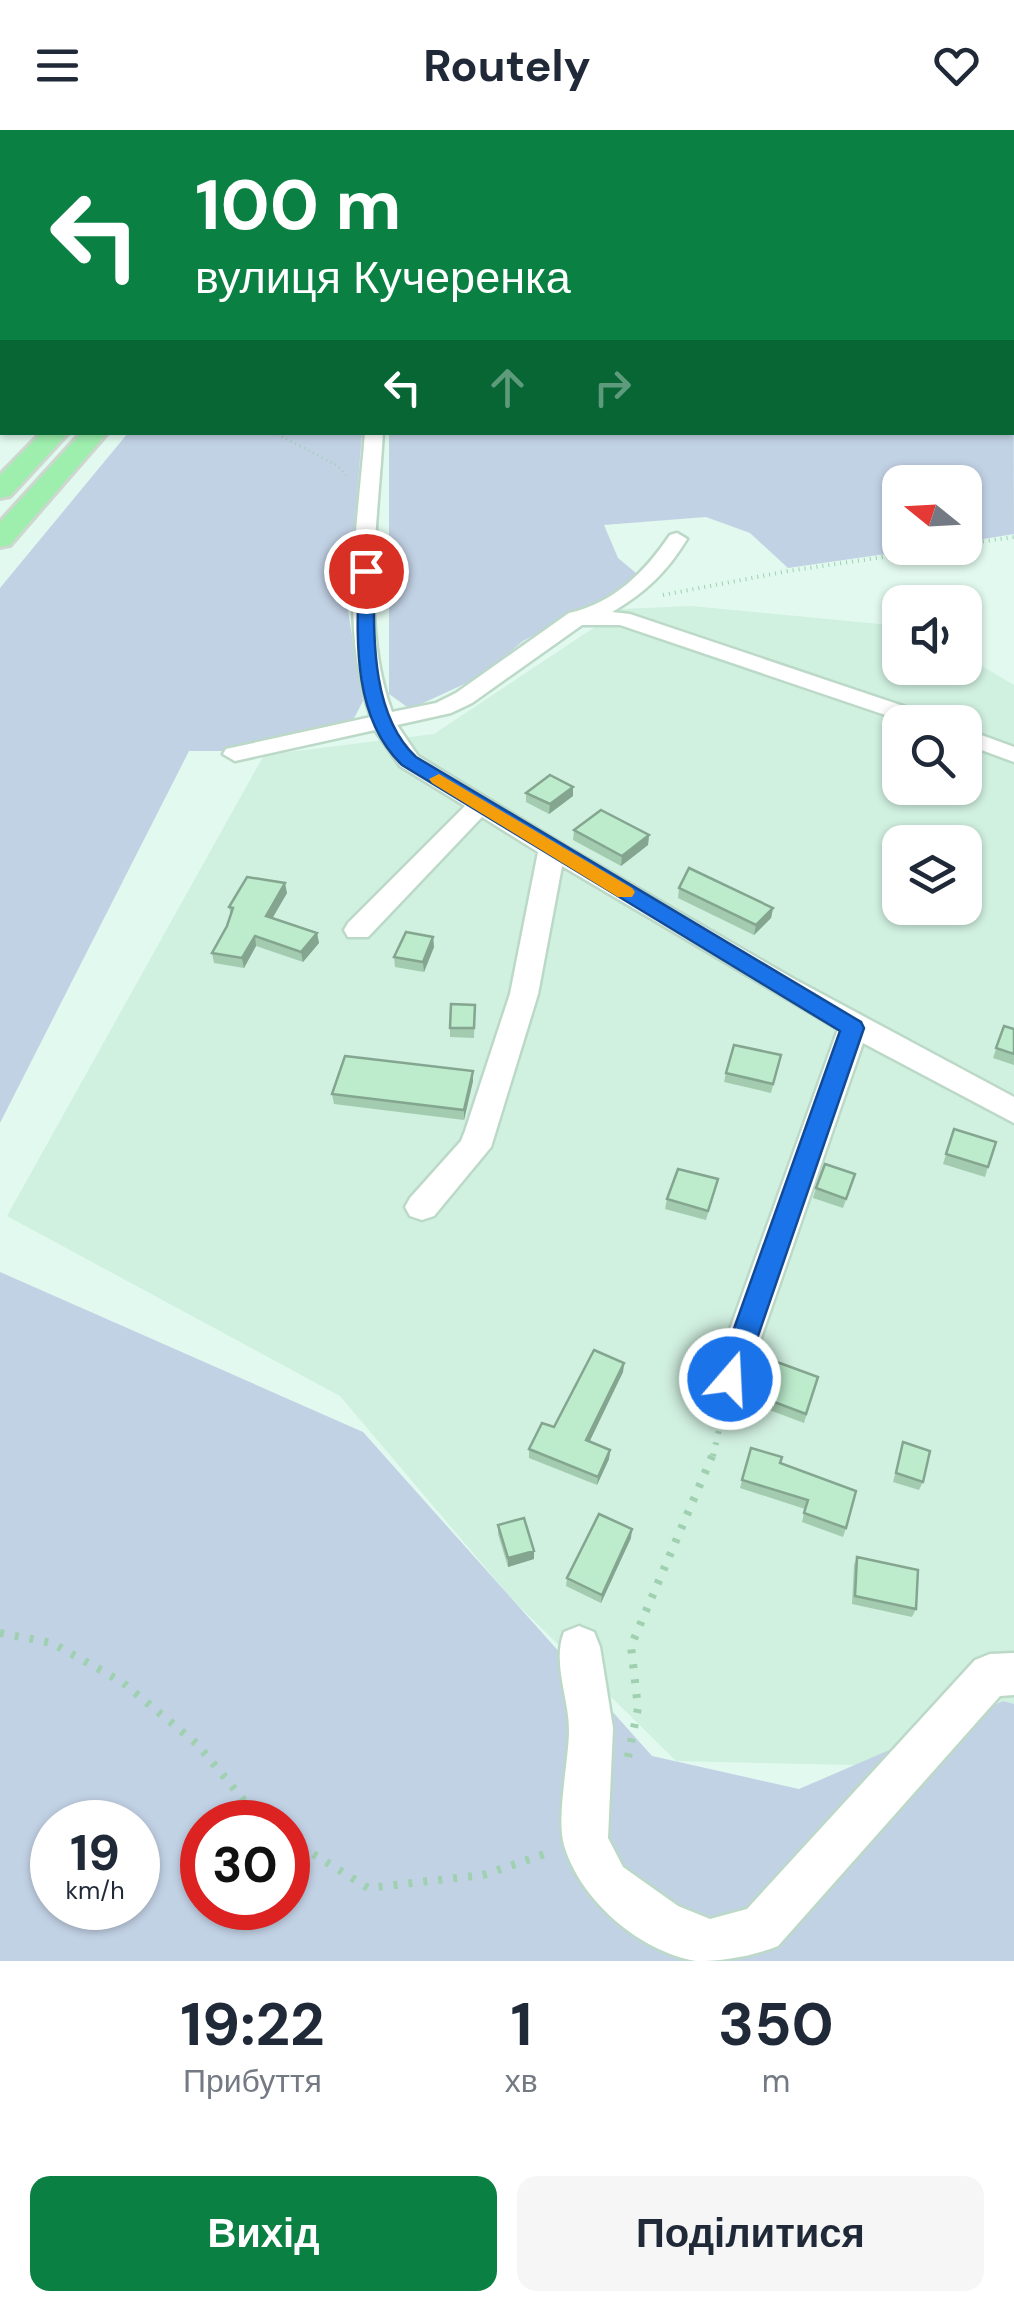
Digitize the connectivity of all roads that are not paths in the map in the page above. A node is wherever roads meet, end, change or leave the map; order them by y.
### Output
1 (306, 130) edge
2 (320, 130) edge
3 (55, 435) edge
4 (93, 435) edge
5 (374, 435) edge
6 (0, 490) edge
7 (0, 538) edge
8 (677, 538) dead end
9 (587, 617) junction
10 (882, 707) edge
11 (384, 723) junction
12 (982, 743) edge
13 (235, 754) dead end
14 (1014, 755) edge
15 (480, 805) junction
16 (552, 849) junction
17 (358, 930) dead end
18 (853, 1028) junction
19 (1014, 1110) edge
20 (422, 1206) dead end
21 (730, 1379) road end
22 (580, 1647) dead end
23 (1014, 1674) edge

1 - 2 street
3 - 6 highway
4 - 7 highway
5 - 11 street
8 - 9 street
9 - 10 street
9 - 11 street
11 - 13 street
11 - 15 street
12 - 14 street
15 - 16 street
15 - 17 street
16 - 18 street
16 - 20 street
18 - 19 street
18 - 21 street
22 - 23 street

